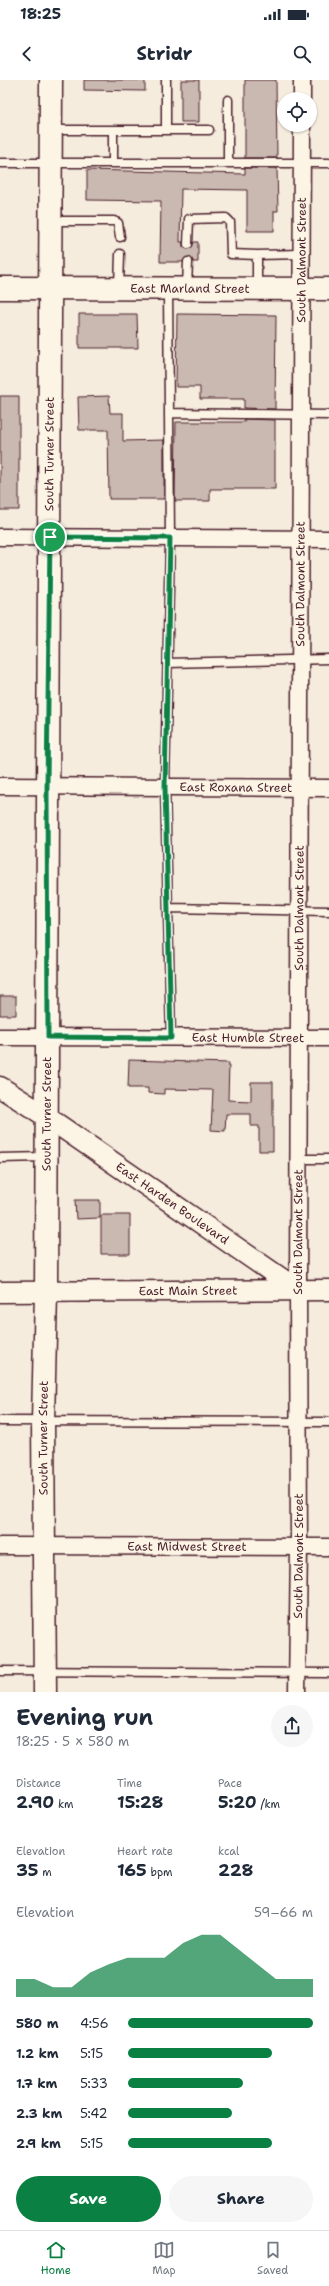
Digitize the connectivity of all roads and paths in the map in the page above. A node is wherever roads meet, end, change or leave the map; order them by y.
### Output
1 (51, 80) edge
2 (166, 80) edge
3 (302, 80) edge
4 (302, 92) edge
5 (228, 100) dead end
6 (50, 130) junction
7 (113, 130) junction
8 (166, 130) junction
9 (209, 130) dead end
10 (302, 132) edge
11 (0, 163) edge
12 (50, 163) junction
13 (113, 163) junction
14 (228, 163) junction
15 (302, 163) junction
16 (329, 163) edge
17 (50, 221) junction
18 (120, 237) dead end
19 (188, 244) dead end
20 (120, 254) dead end
21 (257, 254) junction
22 (302, 254) junction
23 (188, 262) dead end
24 (0, 288) edge
25 (50, 288) junction
26 (120, 289) junction
27 (177, 289) junction
28 (257, 289) junction
29 (301, 289) junction
30 (329, 289) edge
31 (169, 413) junction
32 (301, 415) junction
33 (329, 415) edge
34 (0, 537) edge
35 (50, 537) junction
36 (170, 538) junction
37 (300, 539) junction
38 (329, 539) edge
39 (300, 659) junction
40 (329, 660) edge
41 (168, 663) junction
42 (0, 786) edge
43 (47, 786) junction
44 (165, 787) junction
45 (300, 788) junction
46 (329, 788) edge
47 (168, 908) junction
48 (300, 911) junction
49 (329, 911) edge
50 (0, 1037) edge
51 (48, 1037) junction
52 (171, 1038) junction
53 (300, 1038) junction
54 (329, 1038) edge
55 (0, 1088) edge
56 (47, 1117) junction
57 (47, 1157) junction
58 (0, 1158) edge
59 (299, 1158) junction
60 (329, 1159) edge
61 (298, 1290) junction
62 (329, 1290) edge
63 (0, 1292) edge
64 (46, 1293) junction
65 (0, 1421) edge
66 (43, 1421) junction
67 (299, 1422) junction
68 (329, 1422) edge
69 (0, 1546) edge
70 (45, 1546) junction
71 (299, 1547) junction
72 (329, 1547) edge
73 (0, 1671) edge
74 (297, 1673) junction
75 (329, 1673) edge
76 (45, 1682) edge
77 (297, 1692) edge

1 - 6 main road, South Turner Street
2 - 8 lane
3 - 4 street
5 - 14 lane
6 - 7 lane
6 - 12 main road, South Turner Street
7 - 8 lane
7 - 13 lane
8 - 9 lane
10 - 15 street, South Dalmont Street
11 - 12 lane
12 - 13 lane
12 - 17 main road, South Turner Street
13 - 14 lane
14 - 15 lane
15 - 16 lane
15 - 22 street, South Dalmont Street
17 - 18 lane
17 - 25 main road, South Turner Street
19 - 21 lane
20 - 26 lane
21 - 22 lane
21 - 28 lane
22 - 29 street, South Dalmont Street
23 - 27 lane
24 - 25 main road, East Marland Street
25 - 26 main road, East Marland Street
25 - 35 main road, South Turner Street
26 - 27 main road, East Marland Street
27 - 28 main road, East Marland Street
27 - 31 lane
28 - 29 main road, East Marland Street
29 - 30 main road, East Marland Street
29 - 32 street, South Dalmont Street
31 - 32 lane
31 - 36 lane
32 - 33 lane
32 - 37 street, South Dalmont Street
34 - 35 street
35 - 36 street
35 - 43 main road, South Turner Street
36 - 37 street
36 - 41 lane
37 - 38 street
37 - 39 street, South Dalmont Street
39 - 40 lane
39 - 41 lane
39 - 45 street, South Dalmont Street
41 - 44 lane
42 - 43 street, East Roxana Street
43 - 44 street, East Roxana Street
43 - 51 main road, South Turner Street
44 - 45 street, East Roxana Street
44 - 47 lane
45 - 46 street, East Roxana Street
45 - 48 street, South Dalmont Street
47 - 48 lane
47 - 52 lane
48 - 49 lane
48 - 53 street, South Dalmont Street
50 - 51 street, East Humble Street
51 - 52 street, East Humble Street
51 - 56 main road, South Turner Street
52 - 53 street, East Humble Street
53 - 54 street, East Humble Street
53 - 59 street, South Dalmont Street
55 - 56 street, East Harden Boulevard
56 - 57 main road, South Turner Street
56 - 61 street, East Harden Boulevard
57 - 58 lane
57 - 64 main road, South Turner Street
59 - 60 lane
59 - 61 street, South Dalmont Street
61 - 62 street, East Main Street
61 - 64 street, East Main Street
61 - 67 street, South Dalmont Street
63 - 64 street, East Main Street
64 - 66 main road, South Turner Street
65 - 66 lane
66 - 67 lane
66 - 70 main road, South Turner Street
67 - 68 lane
67 - 71 street, South Dalmont Street
69 - 70 street, East Midwest Street
70 - 71 street, East Midwest Street
70 - 76 main road, South Turner Street
71 - 72 street, East Midwest Street
71 - 74 street, South Dalmont Street
73 - 76 lane
74 - 75 lane
74 - 76 lane
74 - 77 street, South Dalmont Street

